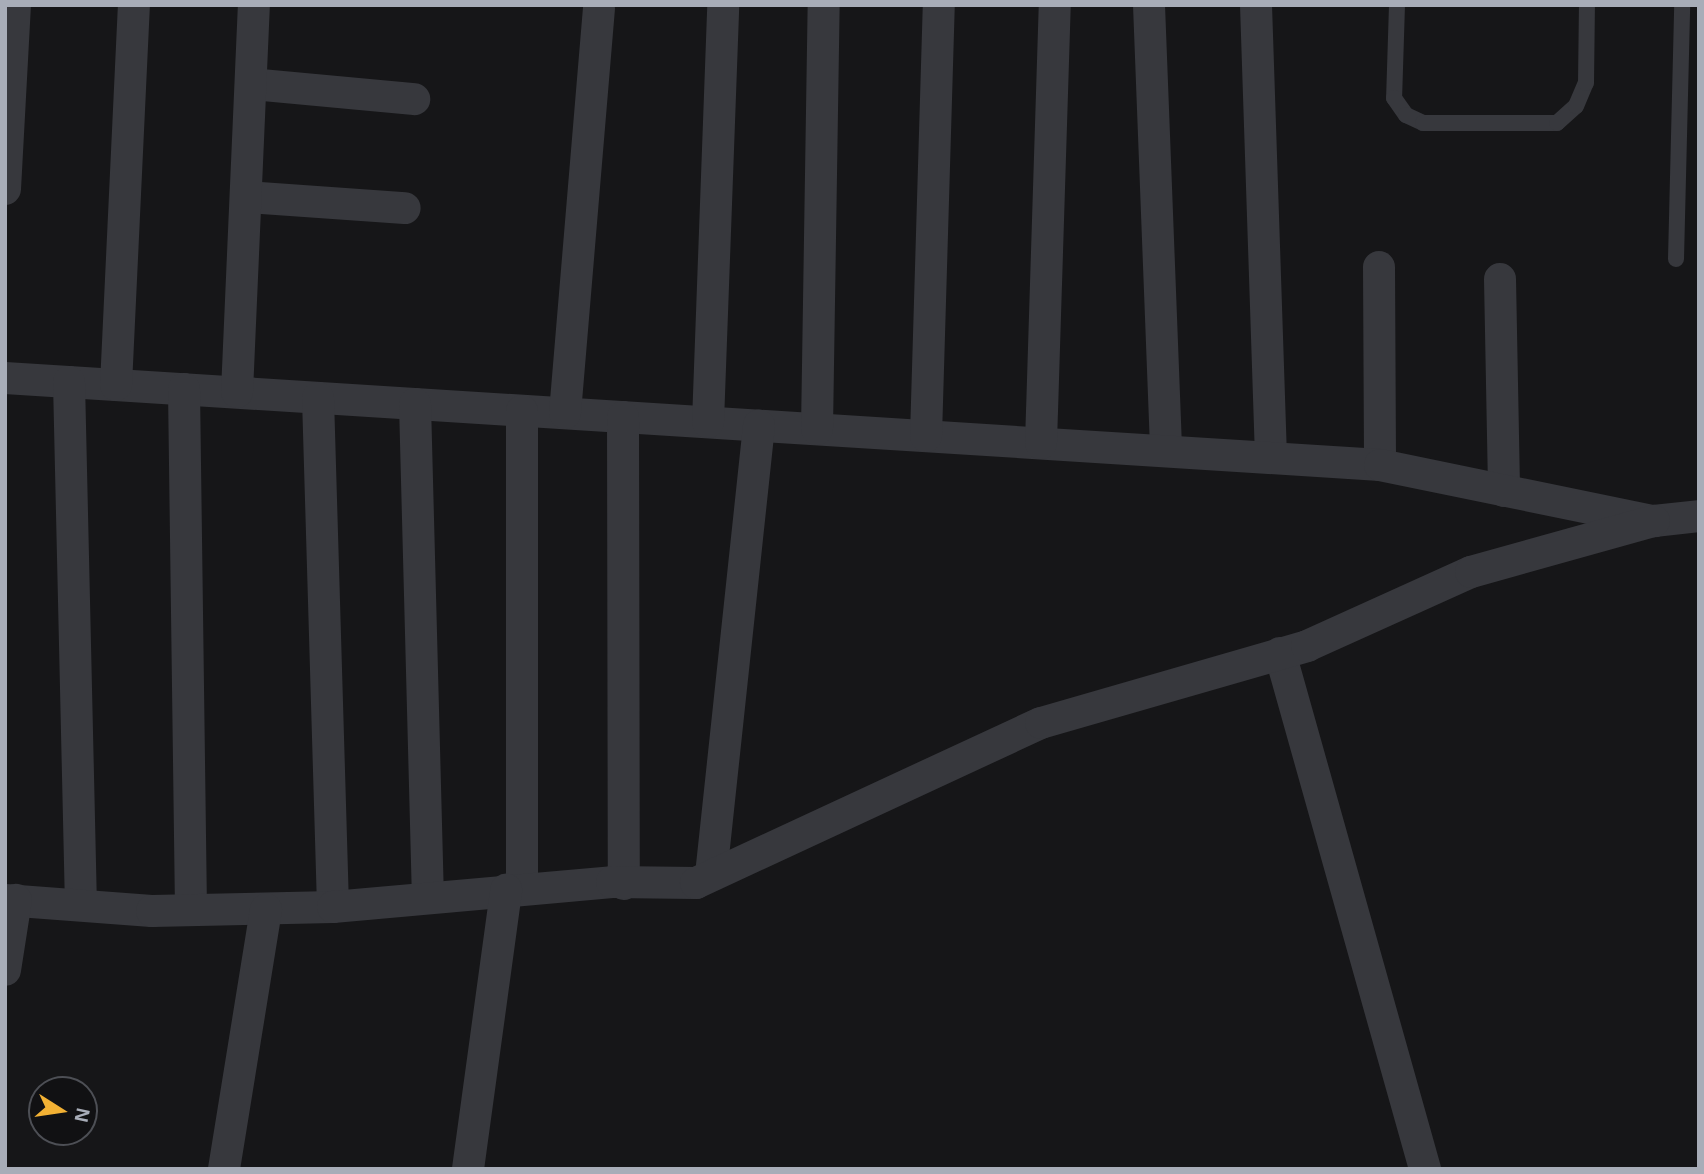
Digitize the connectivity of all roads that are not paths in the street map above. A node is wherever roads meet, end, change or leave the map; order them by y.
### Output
1 (15, 5) edge
2 (134, 5) edge
3 (254, 5) edge
4 (723, 5) edge
5 (824, 5) edge
6 (939, 5) edge
7 (1055, 5) edge
8 (1149, 5) edge
9 (1256, 5) edge
10 (1397, 5) edge
11 (1587, 5) edge
12 (1682, 5) edge
13 (599, 8) dead end
14 (251, 84) junction
15 (414, 99) dead end
16 (5, 189) edge
17 (246, 197) junction
18 (405, 208) dead end
19 (1676, 259) dead end
20 (1379, 267) dead end
21 (1500, 279) dead end
22 (5, 378) edge
23 (69, 382) junction
24 (116, 385) junction
25 (184, 389) junction
26 (237, 392) junction
27 (318, 398) junction
28 (415, 404) junction
29 (522, 411) junction
30 (565, 413) junction
31 (623, 417) junction
32 (708, 422) junction
33 (760, 426) junction
34 (817, 429) junction
35 (926, 436) junction
36 (1041, 443) junction
37 (1166, 451) junction
38 (1271, 458) junction
39 (1380, 465) junction
40 (1504, 491) junction
41 (1699, 516) edge
42 (1654, 521) junction
43 (1280, 653) junction
44 (711, 875) junction
45 (624, 884) junction
46 (514, 889) junction
47 (428, 898) junction
48 (11, 900) edge
49 (80, 905) junction
50 (333, 907) junction
51 (266, 908) junction
52 (191, 910) junction
53 (5, 970) edge
54 (224, 1169) edge
55 (468, 1169) edge
56 (1425, 1169) edge

1 - 16 street
2 - 24 street
3 - 14 street
4 - 32 street
5 - 34 street
6 - 35 street
7 - 36 street
8 - 37 street
9 - 38 street
10 - 11 lane
12 - 19 lane
13 - 30 street
14 - 15 street
14 - 17 street
17 - 18 street
17 - 26 street
20 - 39 street
21 - 40 street
22 - 23 street
23 - 24 street
23 - 49 street
24 - 25 street
25 - 26 street
25 - 52 street
26 - 27 street
27 - 28 street
27 - 50 street
28 - 29 street
28 - 47 street
29 - 30 street
29 - 46 street
30 - 31 street
31 - 32 street
31 - 45 street
32 - 33 street
33 - 34 street
33 - 44 street
34 - 35 street
35 - 36 street
36 - 37 street
37 - 38 street
38 - 39 street
39 - 40 street
40 - 42 street
41 - 42 street
42 - 43 street
43 - 44 street
43 - 56 street
44 - 45 street
45 - 46 street
46 - 47 street
46 - 55 street
47 - 50 street
48 - 49 street
48 - 53 street
49 - 52 street
50 - 51 street
51 - 52 street
51 - 54 street

